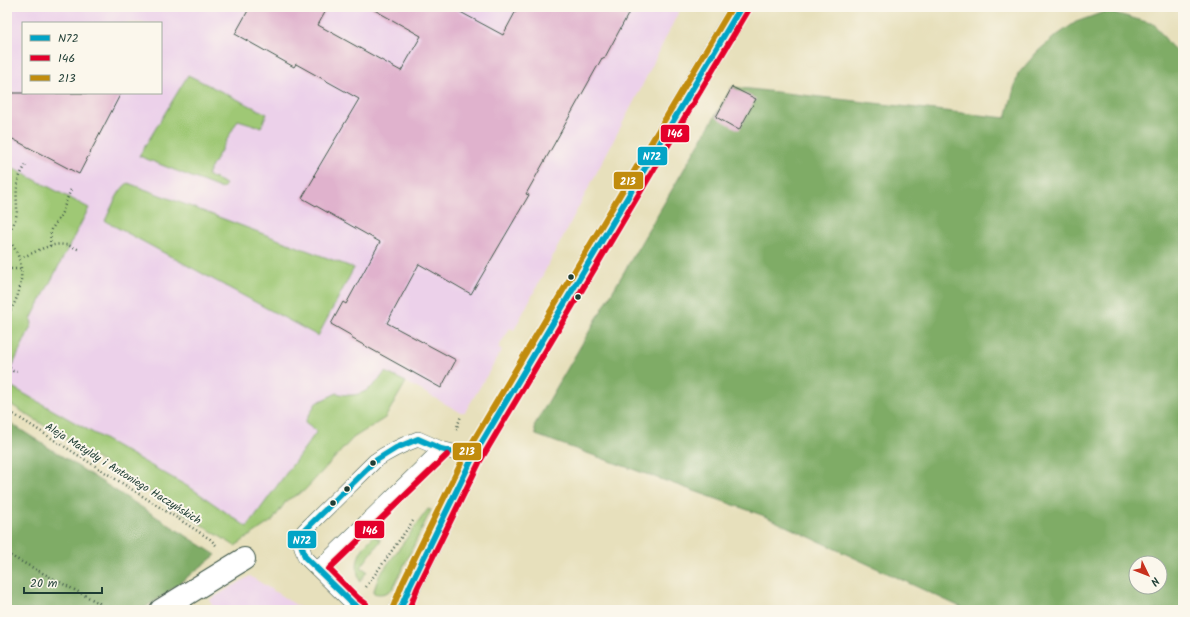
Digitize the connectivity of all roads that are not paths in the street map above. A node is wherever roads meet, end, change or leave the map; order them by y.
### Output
1 (741, 7) edge
2 (445, 450) junction
3 (473, 457) junction
4 (244, 559) dead end
5 (318, 569) junction
6 (357, 607) edge
7 (160, 610) edge
8 (400, 610) edge

1 - 3 street
2 - 3 lane
2 - 5 lane
2 - 5 lane
3 - 8 street
4 - 7 street
5 - 6 lane

